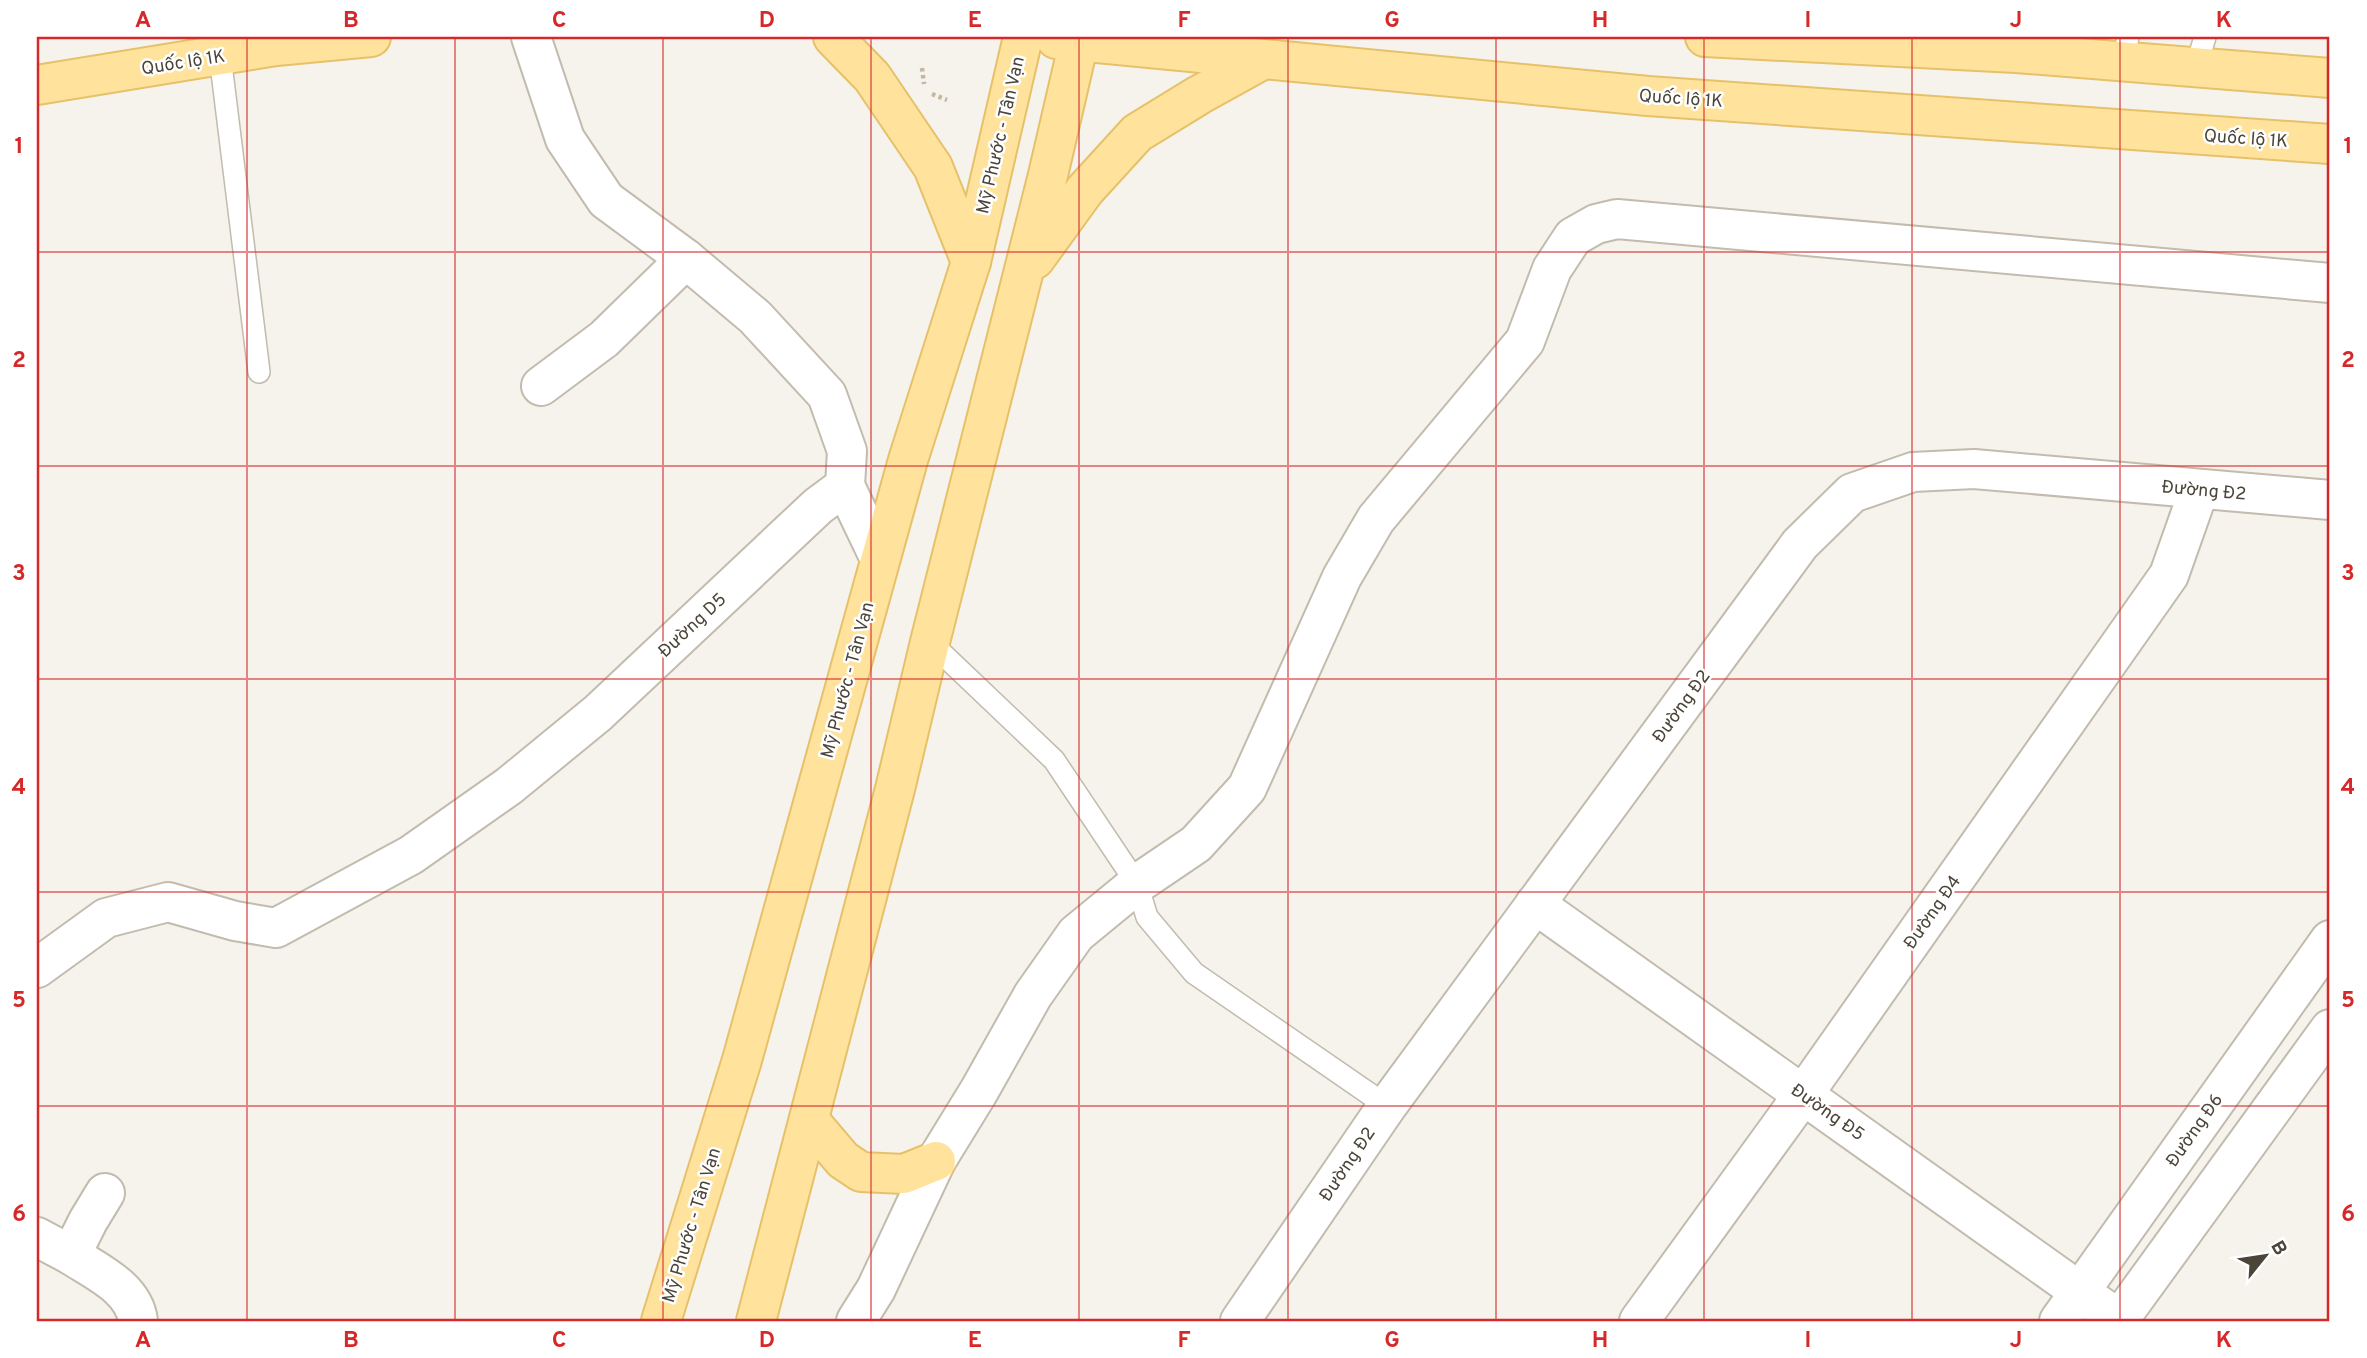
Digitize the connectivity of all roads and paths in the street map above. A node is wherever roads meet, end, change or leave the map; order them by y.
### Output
1 (371, 37) edge
2 (531, 37) edge
3 (833, 37) edge
4 (1023, 37) edge
5 (1032, 37) edge
6 (1705, 37) edge
7 (1080, 39) edge
8 (1910, 42) edge
9 (2125, 49) edge
10 (2200, 52) edge
11 (220, 56) junction
12 (1264, 59) junction
13 (2330, 78) edge
14 (37, 85) edge
15 (924, 92) dead end
16 (947, 100) dead end
17 (2330, 144) edge
18 (686, 259) junction
19 (971, 262) junction
20 (1023, 274) junction
21 (2330, 283) edge
22 (259, 372) dead end
23 (541, 386) dead end
24 (845, 486) junction
25 (2199, 490) junction
26 (2330, 500) edge
27 (880, 559) junction
28 (930, 642) junction
29 (1137, 884) junction
30 (1535, 904) junction
31 (2330, 940) edge
32 (37, 968) edge
33 (2280, 1010) junction
34 (2326, 1034) edge
35 (1803, 1095) junction
36 (1387, 1106) junction
37 (809, 1120) junction
38 (936, 1161) junction
39 (105, 1193) dead end
40 (37, 1237) edge
41 (71, 1255) junction
42 (2069, 1306) edge
43 (138, 1321) edge
44 (661, 1321) edge
45 (756, 1321) edge
46 (856, 1321) edge
47 (1240, 1321) edge
48 (1639, 1321) edge
49 (2119, 1321) edge

1 - 11 main road, Quốc lộ 1K
2 - 18 street
3 - 19 main road
4 - 19 main road, Mỹ Phước - Tân Vạn
5 - 7 main road, Quốc lộ 1K
6 - 8 main road
7 - 12 main road, Quốc lộ 1K
7 - 20 main road
8 - 9 main road
9 - 10 main road
10 - 13 main road
11 - 14 main road, Quốc lộ 1K
11 - 22 lane
12 - 17 main road, Quốc lộ 1K
12 - 20 main road
15 - 16 path
18 - 23 street
18 - 24 street
19 - 27 main road, Mỹ Phước - Tân Vạn
20 - 28 main road
21 - 29 street
24 - 27 street
24 - 32 street, Đường D5
25 - 26 street, Đường Đ2
25 - 30 street, Đường Đ2
25 - 35 street, Đường Đ4
27 - 44 main road, Mỹ Phước - Tân Vạn
28 - 29 lane
28 - 37 main road
29 - 36 lane
29 - 38 street
30 - 35 street, Đường Đ5
30 - 36 street, Đường Đ2
31 - 33 street, Đường Đ6
33 - 34 street
33 - 42 street, Đường Đ6
34 - 49 street
35 - 42 street, Đường Đ5
35 - 48 street, Đường Đ4
36 - 47 street, Đường Đ2
37 - 38 main road
37 - 45 main road
38 - 46 street
39 - 41 street
40 - 41 street
41 - 43 street
42 - 49 street, Đường Đ5

